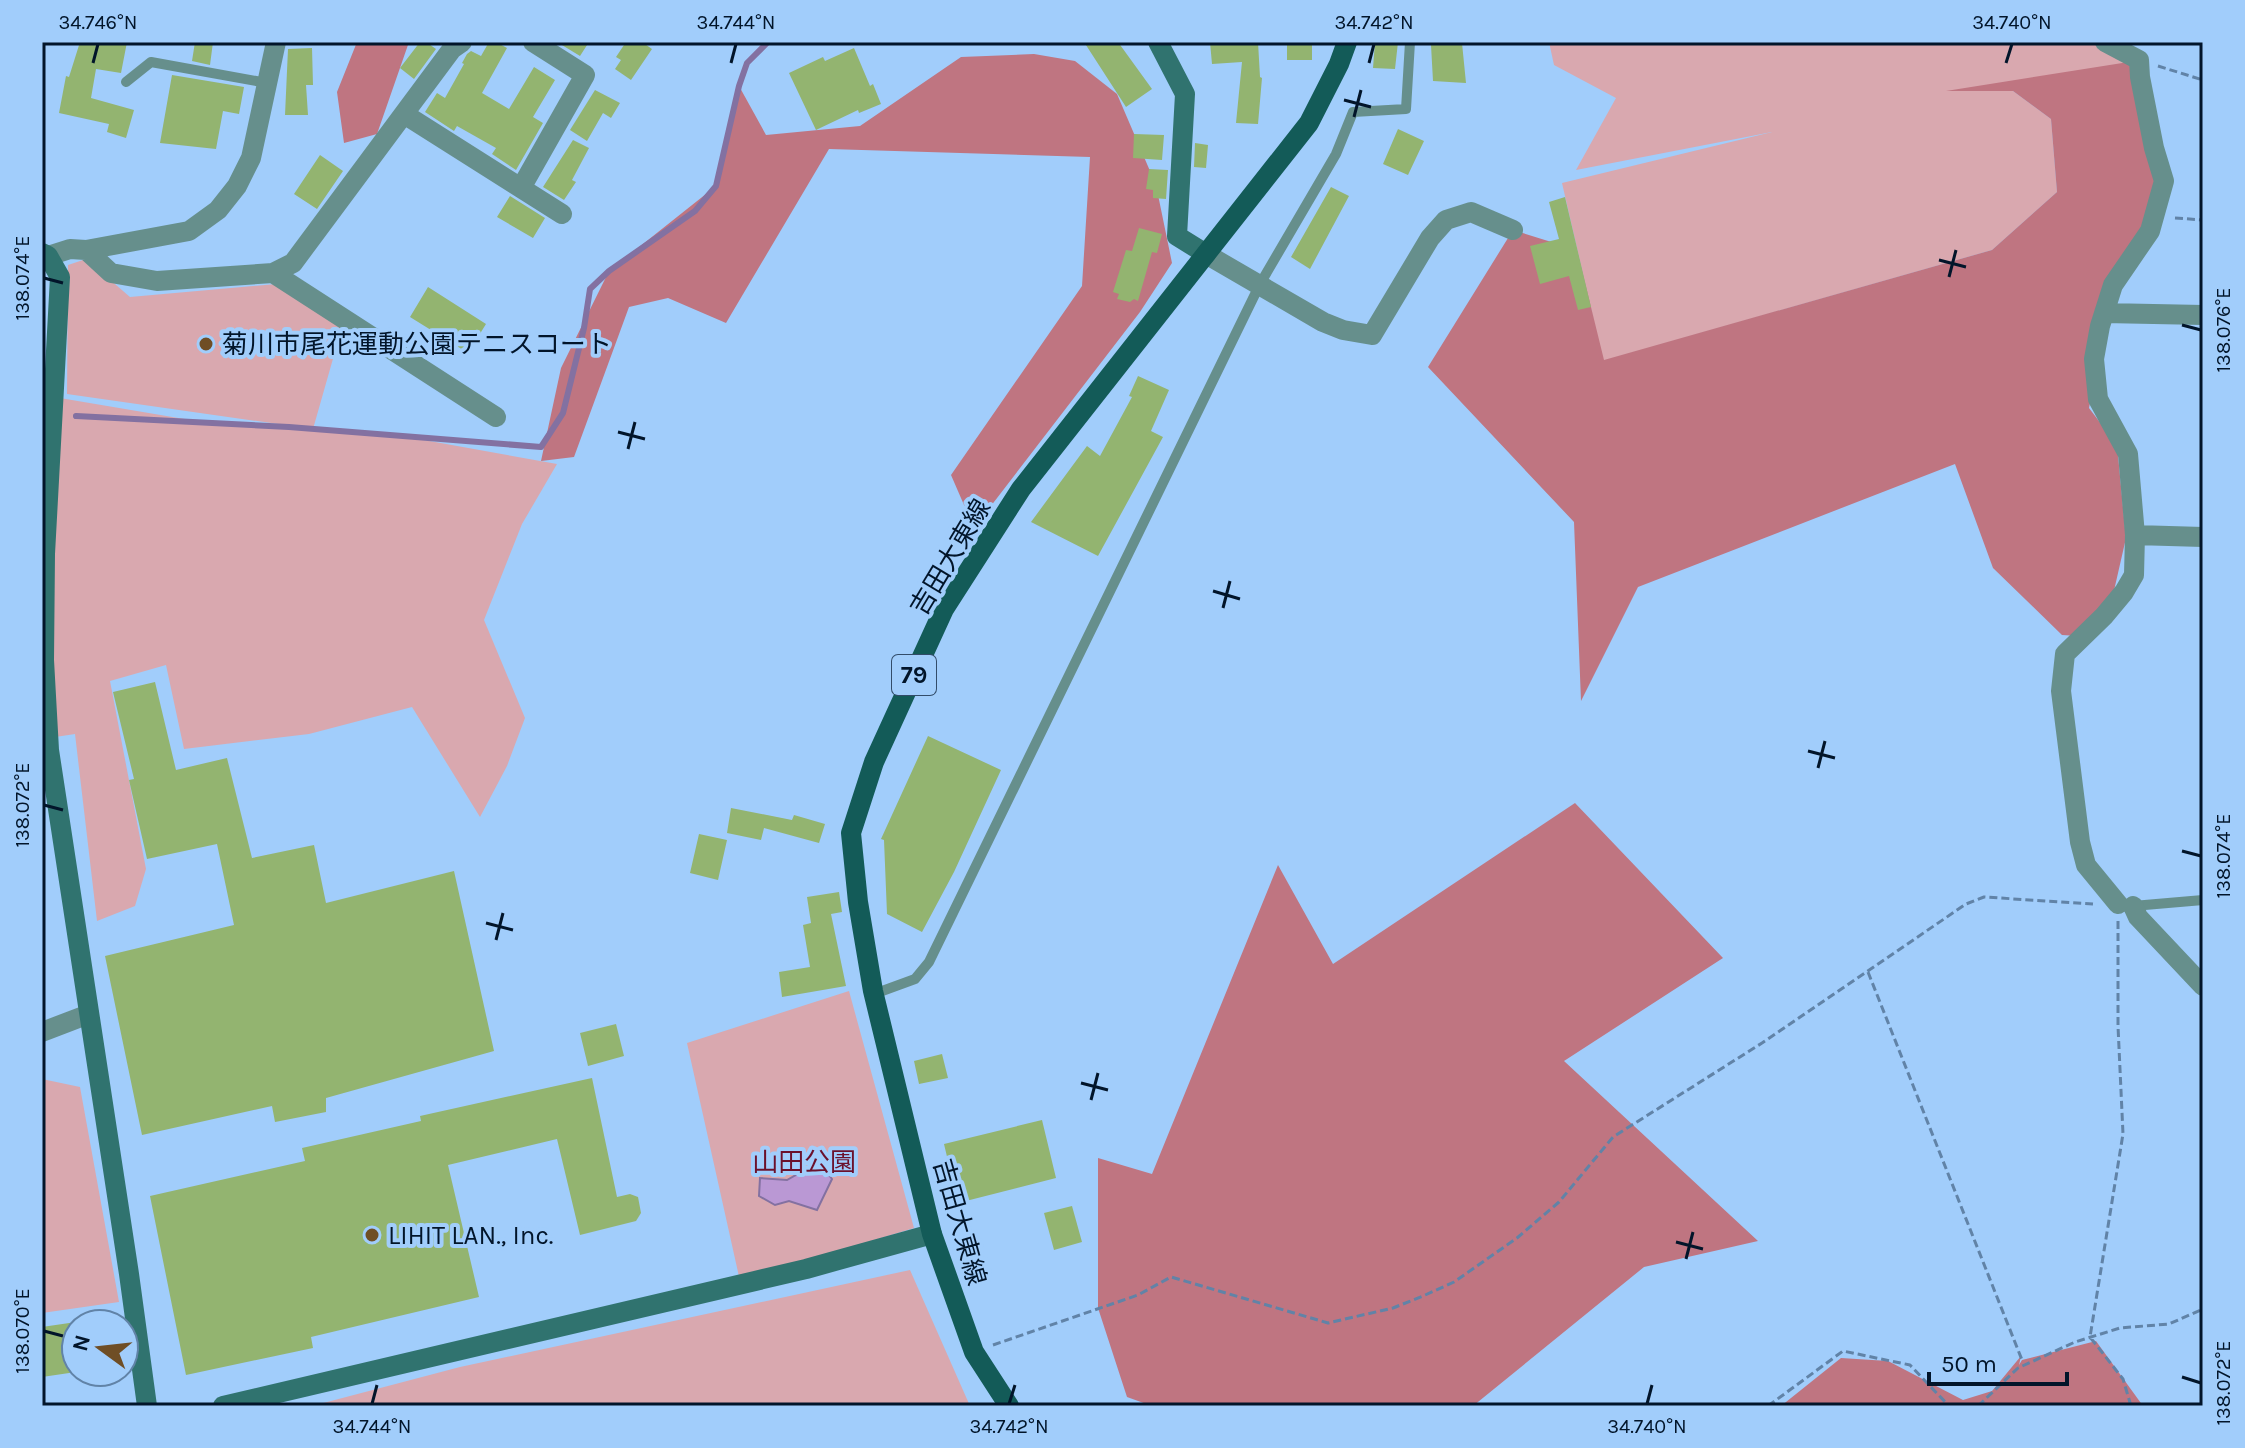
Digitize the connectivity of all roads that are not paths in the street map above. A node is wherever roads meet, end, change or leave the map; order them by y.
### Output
1 (276, 42) edge
2 (462, 42) edge
3 (533, 42) edge
4 (1158, 42) edge
5 (1347, 42) edge
6 (1410, 42) edge
7 (2105, 42) edge
8 (126, 82) dead end
9 (268, 83) junction
10 (404, 114) junction
11 (521, 188) junction
12 (562, 214) dead end
13 (1513, 230) dead end
14 (86, 250) junction
15 (45, 254) edge
16 (1206, 254) junction
17 (273, 273) junction
18 (1260, 284) junction
19 (2104, 313) junction
20 (2203, 315) edge
21 (496, 417) dead end
22 (2135, 535) junction
23 (2203, 537) edge
24 (43, 553) edge
25 (2203, 900) edge
26 (2126, 905) junction
27 (2203, 986) edge
28 (874, 994) junction
29 (89, 1014) junction
30 (42, 1032) edge
31 (932, 1234) junction
32 (147, 1406) edge
33 (223, 1406) edge
34 (1009, 1406) edge

1 - 9 street
2 - 10 street
3 - 11 street
4 - 16 street
5 - 16 main road, 吉田大東線 / 79
6 - 18 lane
7 - 19 street
8 - 9 lane
9 - 14 street
10 - 11 street
10 - 17 street
11 - 12 street
13 - 18 street
14 - 15 street
14 - 17 street
15 - 24 street
16 - 18 street
16 - 28 main road, 吉田大東線 / 79
17 - 21 street
18 - 28 lane
19 - 20 street
19 - 22 street
22 - 23 street
22 - 26 street
24 - 29 street
25 - 26 lane
26 - 27 street
28 - 31 main road, 吉田大東線 / 79
29 - 30 street
29 - 32 street
31 - 33 street
31 - 34 main road, 吉田大東線 / 79

